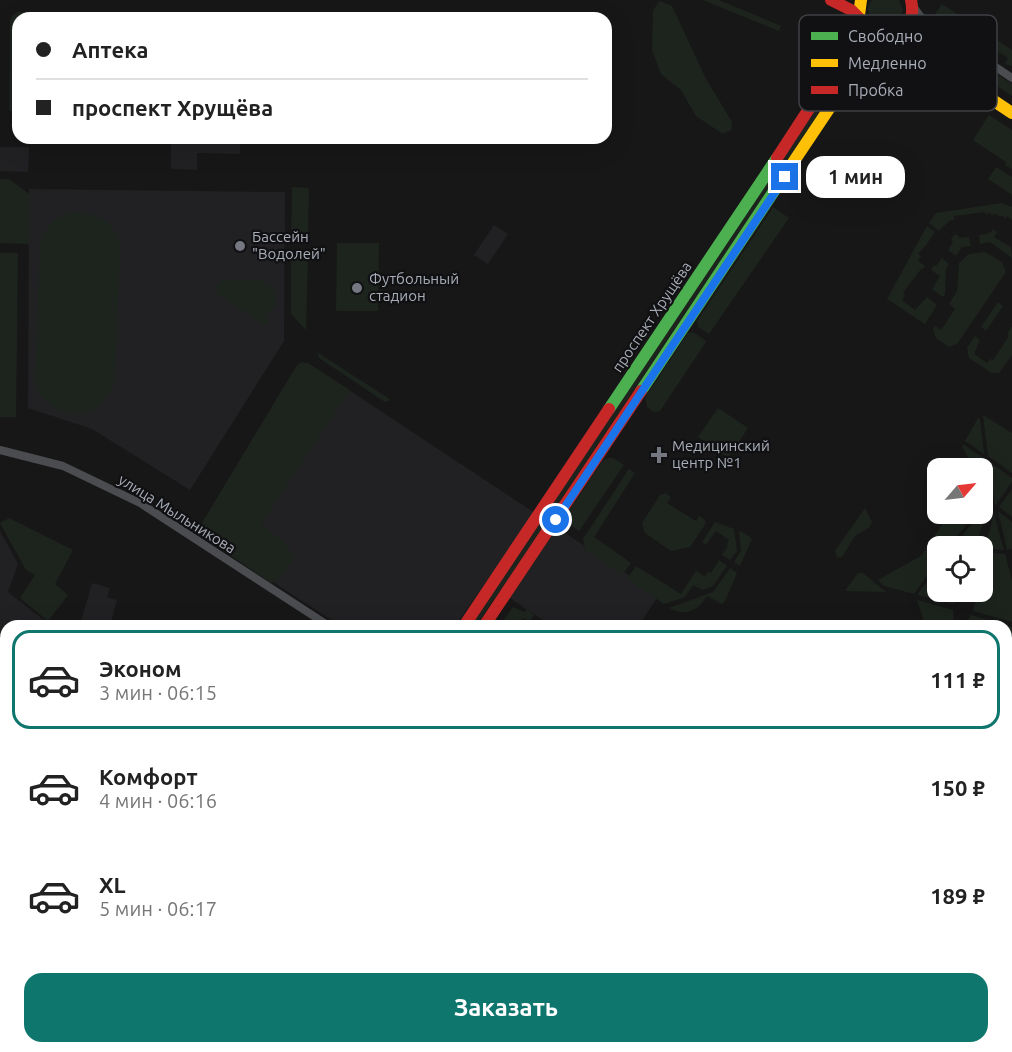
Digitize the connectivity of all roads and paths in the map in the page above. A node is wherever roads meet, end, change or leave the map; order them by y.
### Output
1 (831, 0) edge
2 (861, 0) edge
3 (911, 1) edge
4 (855, 15) edge
5 (859, 15) edge
6 (921, 15) edge
7 (997, 68) edge
8 (1012, 78) edge
9 (997, 103) edge
10 (807, 111) edge
11 (827, 111) edge
12 (1012, 113) edge
13 (0, 450) edge
14 (319, 620) edge
15 (468, 620) edge
16 (488, 620) edge

1 - 4 main road
2 - 5 main road
3 - 6 street
7 - 8 street
9 - 12 main road
10 - 15 main road, проспект Хрущёва
11 - 16 main road
13 - 14 street, улица Мыльникова

